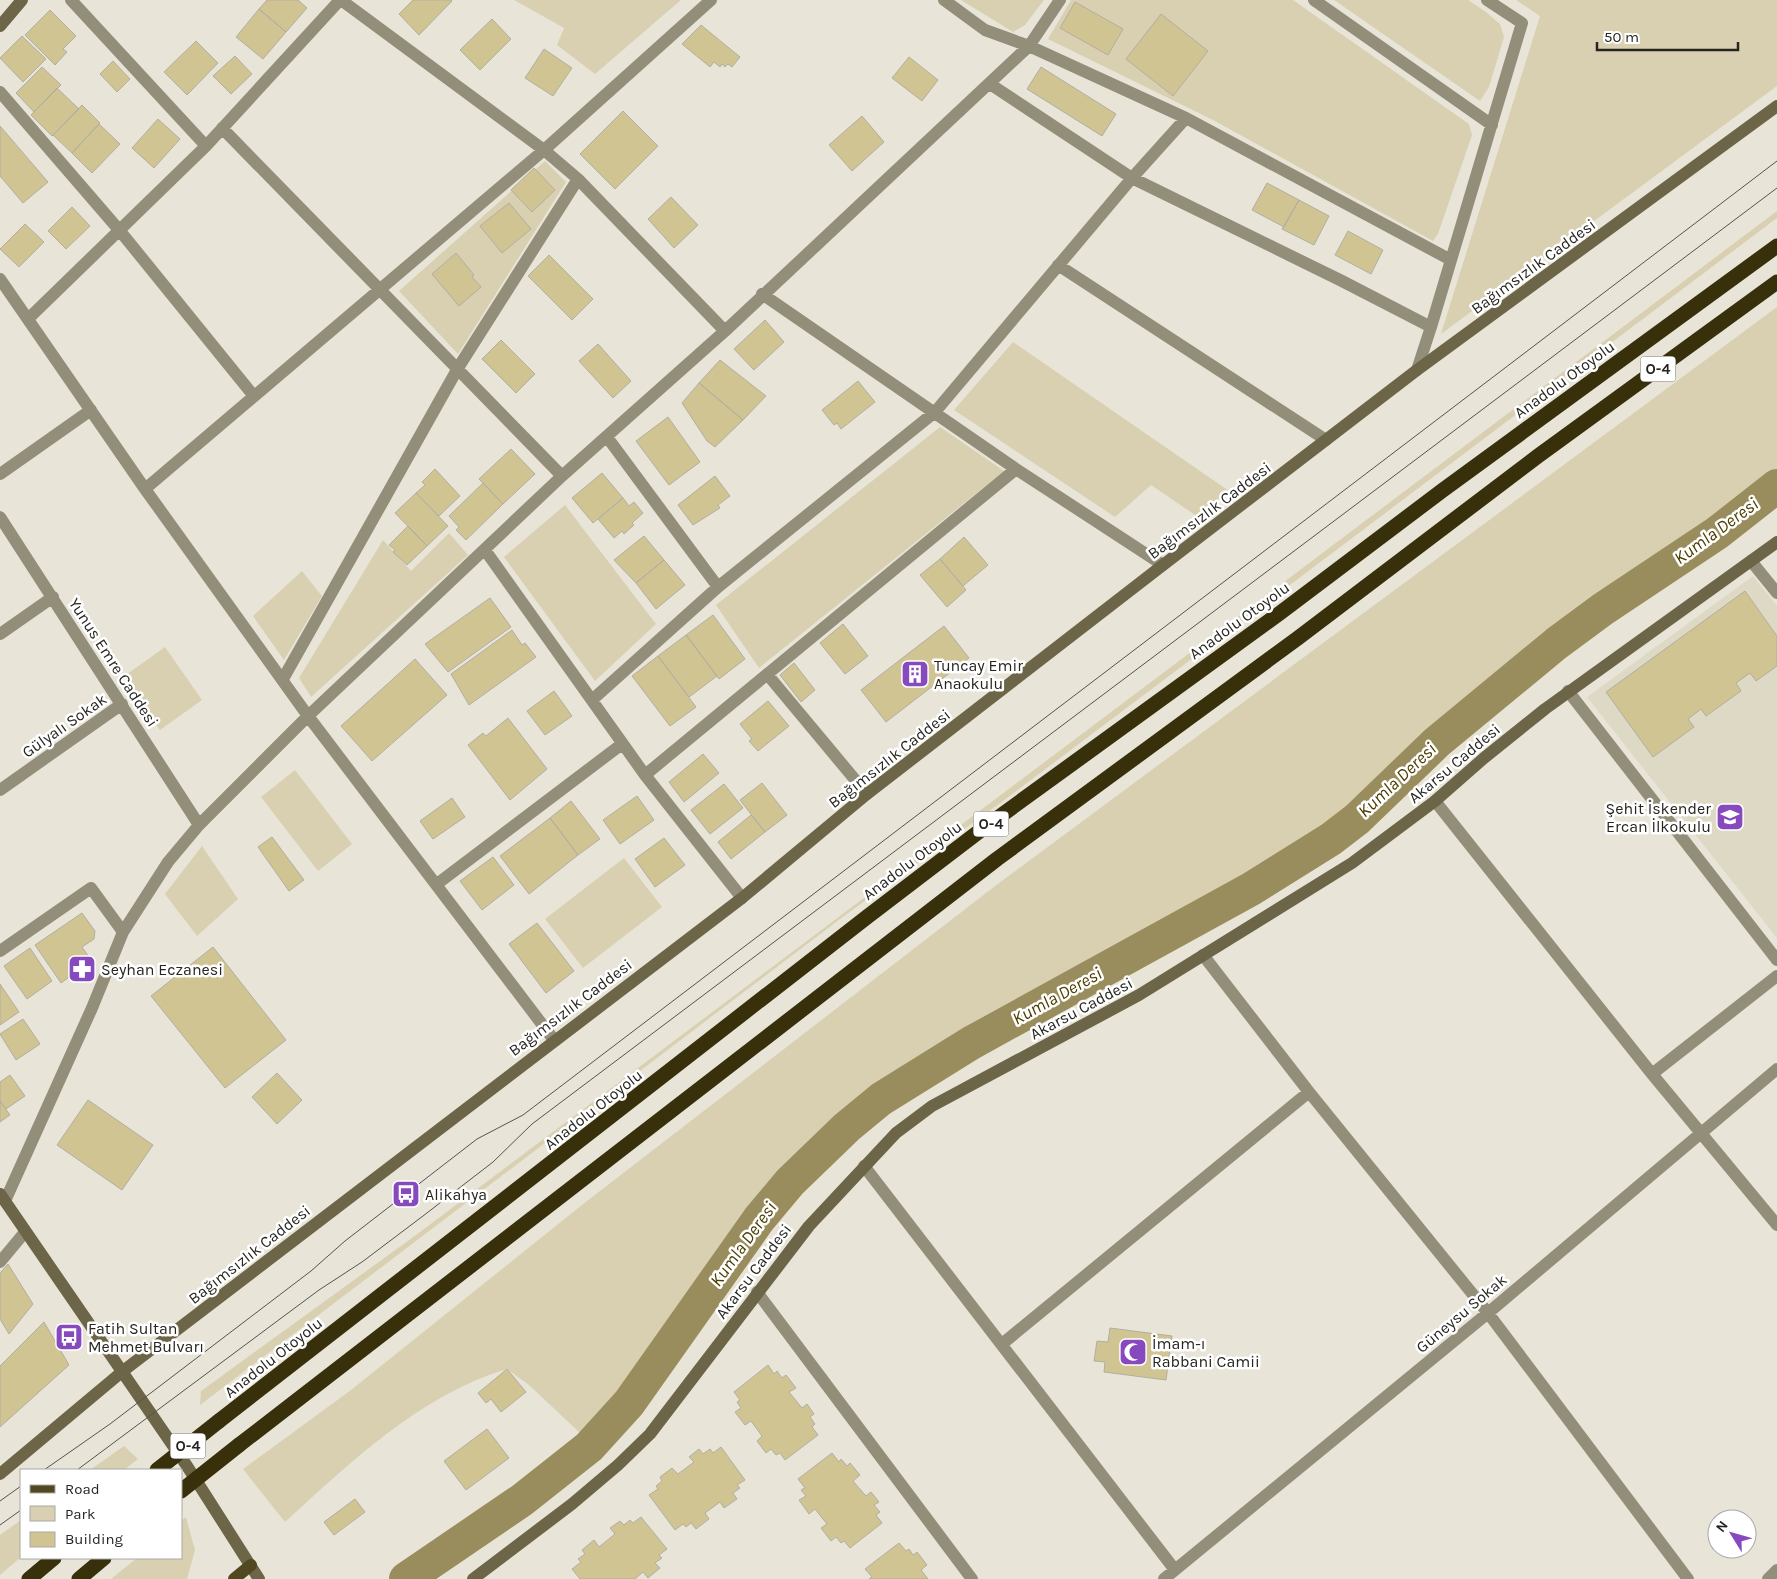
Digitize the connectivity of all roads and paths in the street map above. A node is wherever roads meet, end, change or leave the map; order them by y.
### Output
1 (22, 0) edge
2 (71, 0) edge
3 (341, 0) edge
4 (944, 0) edge
5 (1060, 0) edge
6 (1314, 0) edge
7 (1487, 0) edge
8 (708, 1) edge
9 (0, 26) edge
10 (1029, 46) junction
11 (990, 84) junction
12 (0, 92) edge
13 (1777, 106) edge
14 (1186, 118) junction
15 (1492, 125) junction
16 (222, 128) junction
17 (206, 146) junction
18 (544, 150) junction
19 (1132, 178) junction
20 (578, 179) junction
21 (120, 231) junction
22 (1777, 246) edge
23 (1451, 260) junction
24 (1058, 265) junction
25 (0, 279) edge
26 (1777, 282) edge
27 (380, 290) junction
28 (762, 294) junction
29 (29, 318) junction
30 (1430, 327) junction
31 (725, 331) junction
32 (458, 368) junction
33 (1417, 370) junction
34 (254, 395) junction
35 (91, 410) junction
36 (935, 412) junction
37 (607, 437) junction
38 (1326, 440) junction
39 (1016, 469) junction
40 (0, 474) edge
41 (562, 476) junction
42 (145, 489) junction
43 (0, 517) edge
44 (1777, 542) edge
45 (485, 550) junction
46 (1751, 561) junction
47 (1163, 565) junction
48 (718, 587) junction
49 (1777, 593) edge
50 (53, 598) junction
51 (0, 634) edge
52 (768, 674) junction
53 (283, 679) junction
54 (1568, 692) junction
55 (592, 700) junction
56 (122, 704) junction
57 (308, 716) junction
58 (622, 744) junction
59 (645, 775) junction
60 (0, 790) edge
61 (867, 794) junction
62 (1435, 802) junction
63 (199, 825) junction
64 (437, 884) junction
65 (742, 898) junction
66 (123, 932) junction
67 (0, 951) edge
68 (1203, 956) junction
69 (1777, 960) edge
70 (1777, 976) edge
71 (554, 1040) junction
72 (1777, 1069) edge
73 (1652, 1074) junction
74 (1309, 1092) junction
75 (1700, 1133) junction
76 (864, 1166) junction
77 (3, 1198) edge
78 (1777, 1225) edge
79 (26, 1232) junction
80 (0, 1262) edge
81 (757, 1292) junction
82 (1488, 1313) junction
83 (1002, 1344) junction
84 (123, 1371) junction
85 (158, 1469) edge
86 (0, 1474) edge
87 (182, 1490) edge
88 (53, 1559) edge
89 (103, 1559) edge
90 (251, 1565) junction
91 (1175, 1570) junction
92 (1777, 1570) edge
93 (29, 1579) edge
94 (79, 1579) edge
95 (234, 1579) edge
96 (259, 1579) edge
97 (473, 1579) edge
98 (972, 1579) edge
99 (1164, 1579) edge
100 (1688, 1579) edge
101 (1768, 1579) edge

1 - 9 main road
2 - 17 street
3 - 16 street
3 - 18 street
4 - 10 street
5 - 10 street
6 - 15 street
7 - 15 street
8 - 18 street
10 - 11 street
10 - 14 street
11 - 19 street
11 - 28 street
12 - 21 street
13 - 33 main road, Bağımsızlık Caddesi
14 - 19 street
14 - 23 street
15 - 23 street
16 - 17 street
16 - 27 street
17 - 21 street
18 - 20 street
18 - 27 street
19 - 24 street
19 - 30 street
20 - 31 street
20 - 32 street
21 - 29 street
21 - 34 street
22 - 85 highway, Anadolu Otoyolu / O-4, bridge
23 - 30 street
24 - 36 street
24 - 38 street
25 - 29 street
26 - 87 highway, O-4, bridge
27 - 32 street
27 - 34 street
28 - 31 street
28 - 36 street
29 - 35 street
30 - 33 street
31 - 37 street
32 - 41 street
32 - 53 street
33 - 38 main road, Bağımsızlık Caddesi
34 - 42 street
35 - 40 street
35 - 42 street
36 - 39 street
36 - 48 street
37 - 41 street
37 - 48 street
38 - 47 main road, Bağımsızlık Caddesi
39 - 47 street
39 - 52 street
41 - 45 street
42 - 53 street
43 - 50 street, Yunus Emre Caddesi
44 - 46 main road, Akarsu Caddesi
45 - 55 street
45 - 57 street
46 - 49 street
46 - 54 main road, Akarsu Caddesi
47 - 61 main road, Bağımsızlık Caddesi
48 - 55 street
50 - 51 street
50 - 56 street, Yunus Emre Caddesi
52 - 59 street
52 - 61 street
53 - 57 street
54 - 62 main road, Akarsu Caddesi
54 - 69 street
55 - 58 street
56 - 60 street, Gülyalı Sokak
56 - 63 street, Yunus Emre Caddesi
57 - 63 street
57 - 64 street
58 - 59 street
58 - 64 street
59 - 65 street
61 - 65 main road, Bağımsızlık Caddesi
62 - 68 main road, Akarsu Caddesi
62 - 73 street
63 - 66 street
64 - 71 street
65 - 71 main road, Bağımsızlık Caddesi
66 - 67 street
66 - 77 street
68 - 74 street
68 - 76 main road, Akarsu Caddesi
70 - 73 street
71 - 84 main road, Bağımsızlık Caddesi
72 - 75 street, Güneysu Sokak
73 - 75 street
74 - 82 street
74 - 83 street
75 - 78 street
75 - 82 street, Güneysu Sokak
76 - 81 main road, Akarsu Caddesi
76 - 83 street
77 - 79 main road
79 - 80 street
79 - 84 main road
81 - 97 main road, Akarsu Caddesi
81 - 98 street
82 - 91 street, Güneysu Sokak
82 - 100 street
83 - 91 street
84 - 86 main road, Bağımsızlık Caddesi
84 - 90 main road
88 - 93 highway
89 - 94 highway
90 - 95 main road
90 - 96 main road
91 - 99 street, Güneysu Sokak
92 - 101 street

